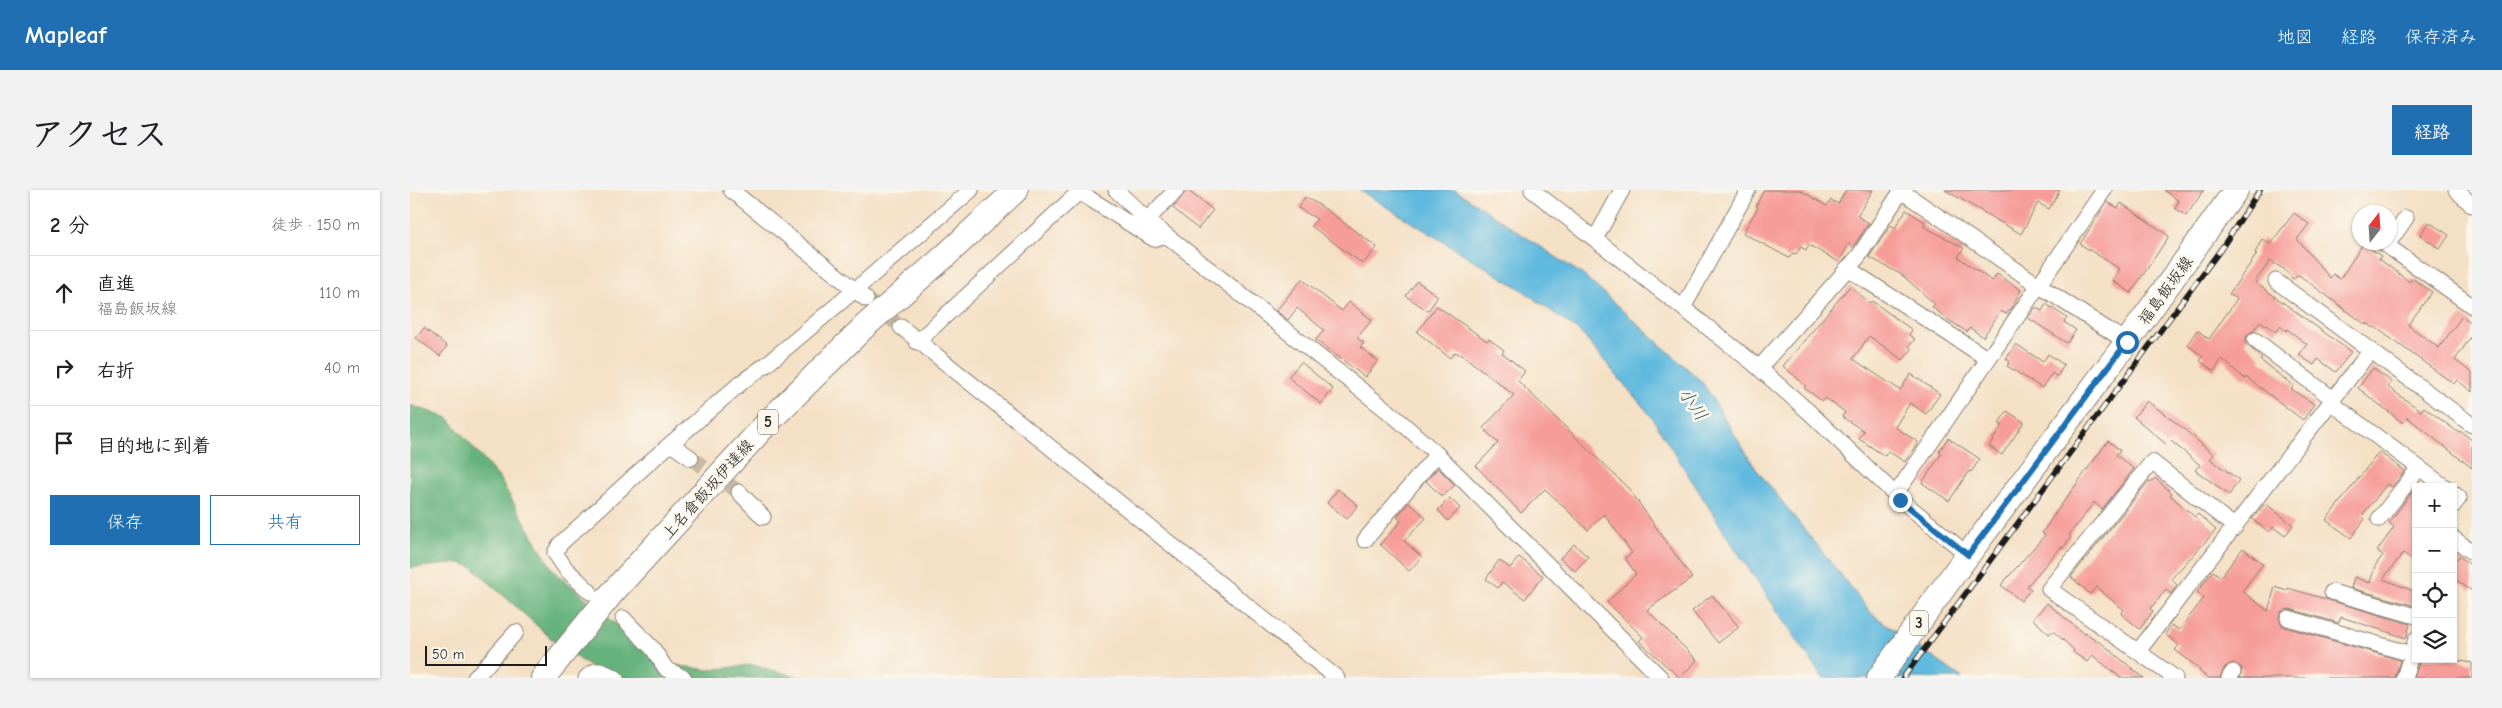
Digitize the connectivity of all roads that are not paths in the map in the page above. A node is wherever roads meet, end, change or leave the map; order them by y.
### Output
1 (731, 190) edge
2 (971, 190) edge
3 (1016, 190) edge
4 (1116, 190) edge
5 (1176, 190) edge
6 (1532, 190) edge
7 (1622, 190) edge
8 (1748, 190) edge
9 (1901, 190) edge
10 (2104, 190) edge
11 (2236, 190) edge
12 (2456, 190) edge
13 (2472, 206) edge
14 (2406, 218) dead end
15 (1147, 220) junction
16 (2397, 229) edge
17 (1166, 235) junction
18 (1596, 240) junction
19 (2396, 250) edge
20 (1847, 268) junction
21 (2276, 281) dead end
22 (2038, 285) junction
23 (861, 295) junction
24 (2472, 306) edge
25 (1683, 308) junction
26 (901, 327) tunnel mouth
27 (2254, 340) dead end
28 (917, 342) junction
29 (2127, 342) junction
30 (2371, 350) junction
31 (1988, 359) junction
32 (1758, 368) junction
33 (2331, 400) junction
34 (2472, 425) edge
35 (671, 444) junction
36 (1437, 454) junction
37 (691, 458) tunnel mouth
38 (2419, 468) junction
39 (2440, 483) edge
40 (738, 492) tunnel mouth
41 (1895, 495) junction
42 (763, 516) dead end
43 (2380, 519) dead end
44 (2235, 528) junction
45 (1365, 540) dead end
46 (2457, 541) edge
47 (2472, 552) edge
48 (1963, 561) junction
49 (590, 592) dead end
50 (2332, 592) dead end
51 (2412, 615) edge
52 (623, 618) dead end
53 (2288, 618) dead end
54 (516, 632) dead end
55 (2139, 650) junction
56 (2412, 651) edge
57 (2411, 654) junction
58 (475, 678) edge
59 (543, 678) edge
60 (586, 678) edge
61 (616, 678) edge
62 (684, 678) edge
63 (1338, 678) edge
64 (1661, 678) edge
65 (1879, 678) edge
66 (2175, 678) edge
67 (2404, 678) edge

1 - 23 street
2 - 23 street
3 - 59 main road, 上名倉飯坂伊達線 / 5
4 - 15 street
5 - 15 street
6 - 18 street
7 - 18 street
8 - 25 street
9 - 20 street
9 - 22 street
10 - 22 street
11 - 29 main road, 福島飯坂線 / 3
12 - 13 street
14 - 16 street
15 - 17 street
17 - 28 street
17 - 36 street
18 - 25 street
19 - 24 street
20 - 31 street
20 - 32 street
21 - 30 street
22 - 29 street
22 - 31 street
23 - 35 street
25 - 32 street
26 - 28 street
27 - 33 street
28 - 63 street
29 - 48 main road, 福島飯坂線 / 3
30 - 33 street
30 - 34 street
31 - 41 street
32 - 41 street
33 - 38 street
33 - 44 street
35 - 37 street
35 - 49 street
36 - 45 street
36 - 64 street
38 - 39 street
38 - 43 street
40 - 42 street
41 - 48 street
44 - 55 street
44 - 55 street
46 - 47 street
48 - 65 main road, 福島飯坂線 / 3
50 - 51 street
52 - 62 street
53 - 57 street
54 - 58 street
55 - 66 street
56 - 57 street
57 - 67 street
60 - 61 street

